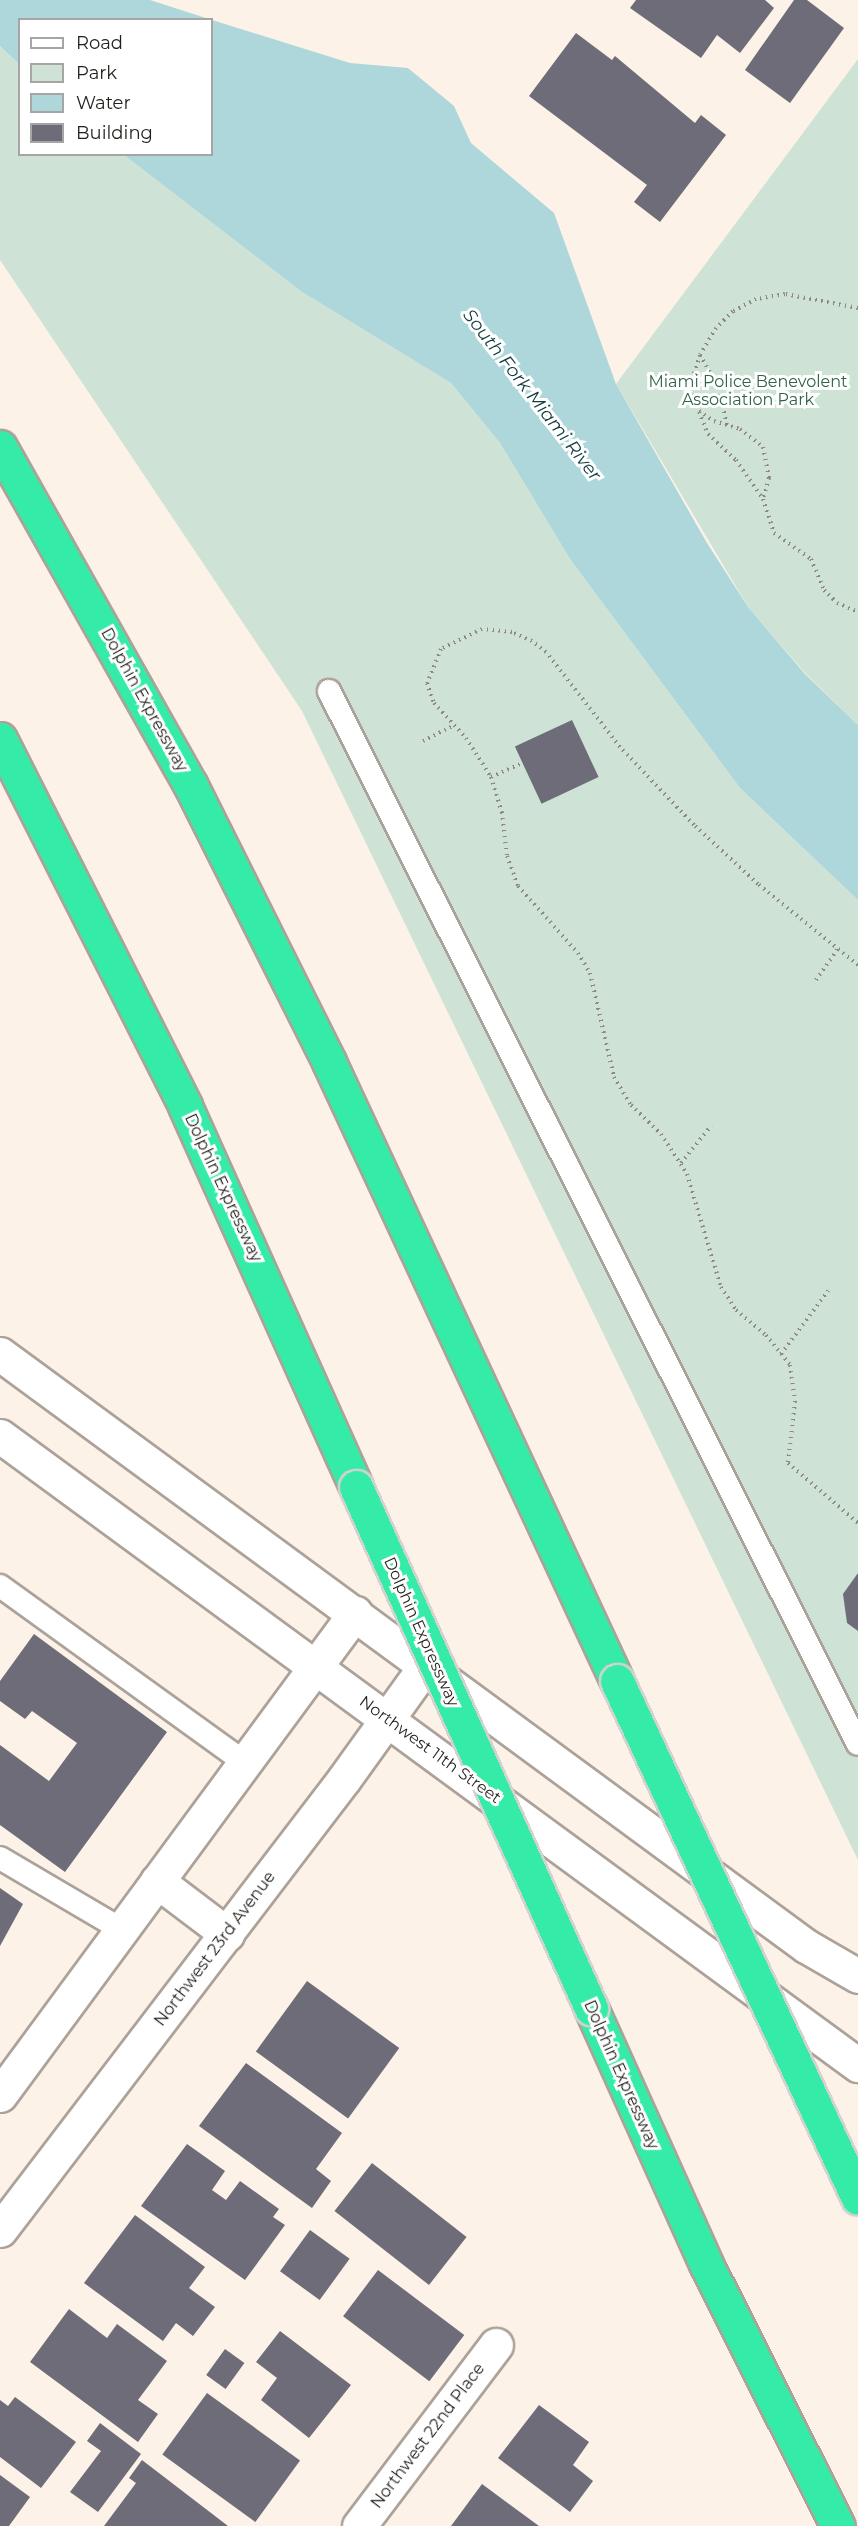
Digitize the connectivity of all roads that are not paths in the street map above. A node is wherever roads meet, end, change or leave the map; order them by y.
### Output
1 (0, 447) edge
2 (329, 691) dead end
3 (0, 739) edge
4 (0, 1354) edge
5 (0, 1436) edge
6 (0, 1586) edge
7 (355, 1613) junction
8 (316, 1665) junction
9 (426, 1665) junction
10 (387, 1718) junction
11 (858, 1744) edge
12 (244, 1762) junction
13 (0, 1858) edge
14 (157, 1881) junction
15 (124, 1930) junction
16 (227, 1934) junction
17 (858, 1976) edge
18 (858, 2065) edge
19 (0, 2095) edge
20 (858, 2198) edge
21 (0, 2228) edge
22 (496, 2345) dead end
23 (359, 2526) edge
24 (838, 2526) edge

1 - 20 highway, Dolphin Expressway, bridge
2 - 11 lane
3 - 24 highway, Dolphin Expressway, bridge
4 - 7 street
5 - 8 street, Northwest 11th Street
6 - 12 lane
7 - 8 street
7 - 9 street
8 - 10 street, Northwest 11th Street
8 - 12 street
9 - 10 street, Northwest 23rd Avenue
9 - 17 street
10 - 16 street, Northwest 23rd Avenue
10 - 18 street, Northwest 11th Street
12 - 14 street
13 - 15 lane
14 - 15 street
14 - 16 street
15 - 19 street
16 - 21 street, Northwest 23rd Avenue
22 - 23 street, Northwest 22nd Place

